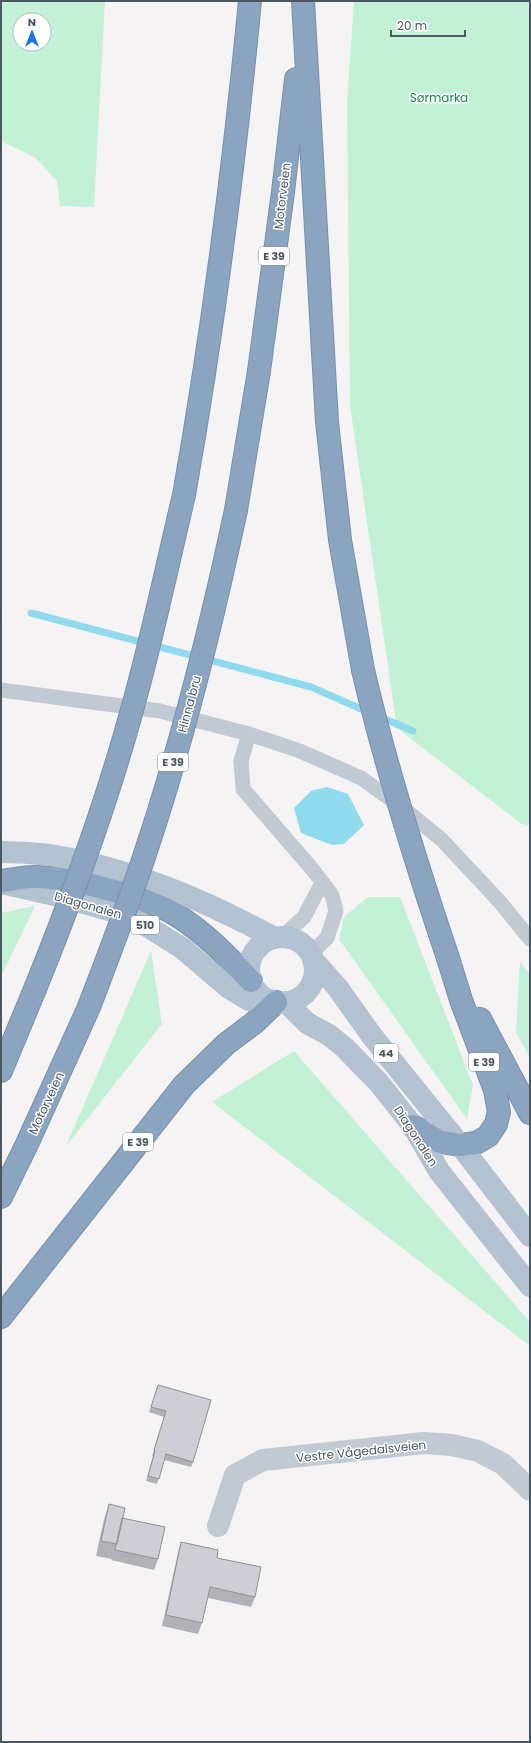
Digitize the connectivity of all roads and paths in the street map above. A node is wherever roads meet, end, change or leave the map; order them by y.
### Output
1 (250, 1) edge
2 (303, 1) edge
3 (236, 510) joint
4 (1, 690) edge
5 (249, 734) junction
6 (1, 852) edge
7 (1, 882) edge
8 (322, 883) junction
9 (278, 937) junction
10 (530, 939) edge
11 (312, 957) junction
12 (448, 958) junction
13 (251, 981) junction
14 (277, 1001) junction
15 (89, 1007) joint
16 (1, 1071) edge
17 (530, 1113) edge
18 (413, 1126) junction
19 (460, 1145) junction
20 (1, 1197) edge
21 (530, 1236) edge
22 (530, 1286) edge
23 (1, 1317) edge
24 (530, 1490) edge
25 (218, 1526) dead end

1 - 16 highway, bridge
2 - 3 highway, Motorveien / E 39
2 - 12 highway, E 39, bridge
3 - 15 highway, Hinna bru / E 39, bridge
4 - 5 lane
5 - 8 lane
5 - 10 lane
6 - 9 main road
7 - 13 highway, 510
7 - 14 main road, Diagonalen / 510
8 - 9 lane
8 - 11 lane
9 - 11 main road, 44
9 - 13 main road
11 - 14 main road
11 - 19 main road, 44
12 - 17 highway, E 39
12 - 19 highway, E 39
13 - 14 main road, 44
14 - 18 main road, Diagonalen / 44
14 - 23 highway, E 39
15 - 20 highway, Motorveien / E 39
18 - 19 highway, E 39
18 - 22 main road, Diagonalen / 44
19 - 21 main road, 44
24 - 25 street, Vestre Vågedalsveien

